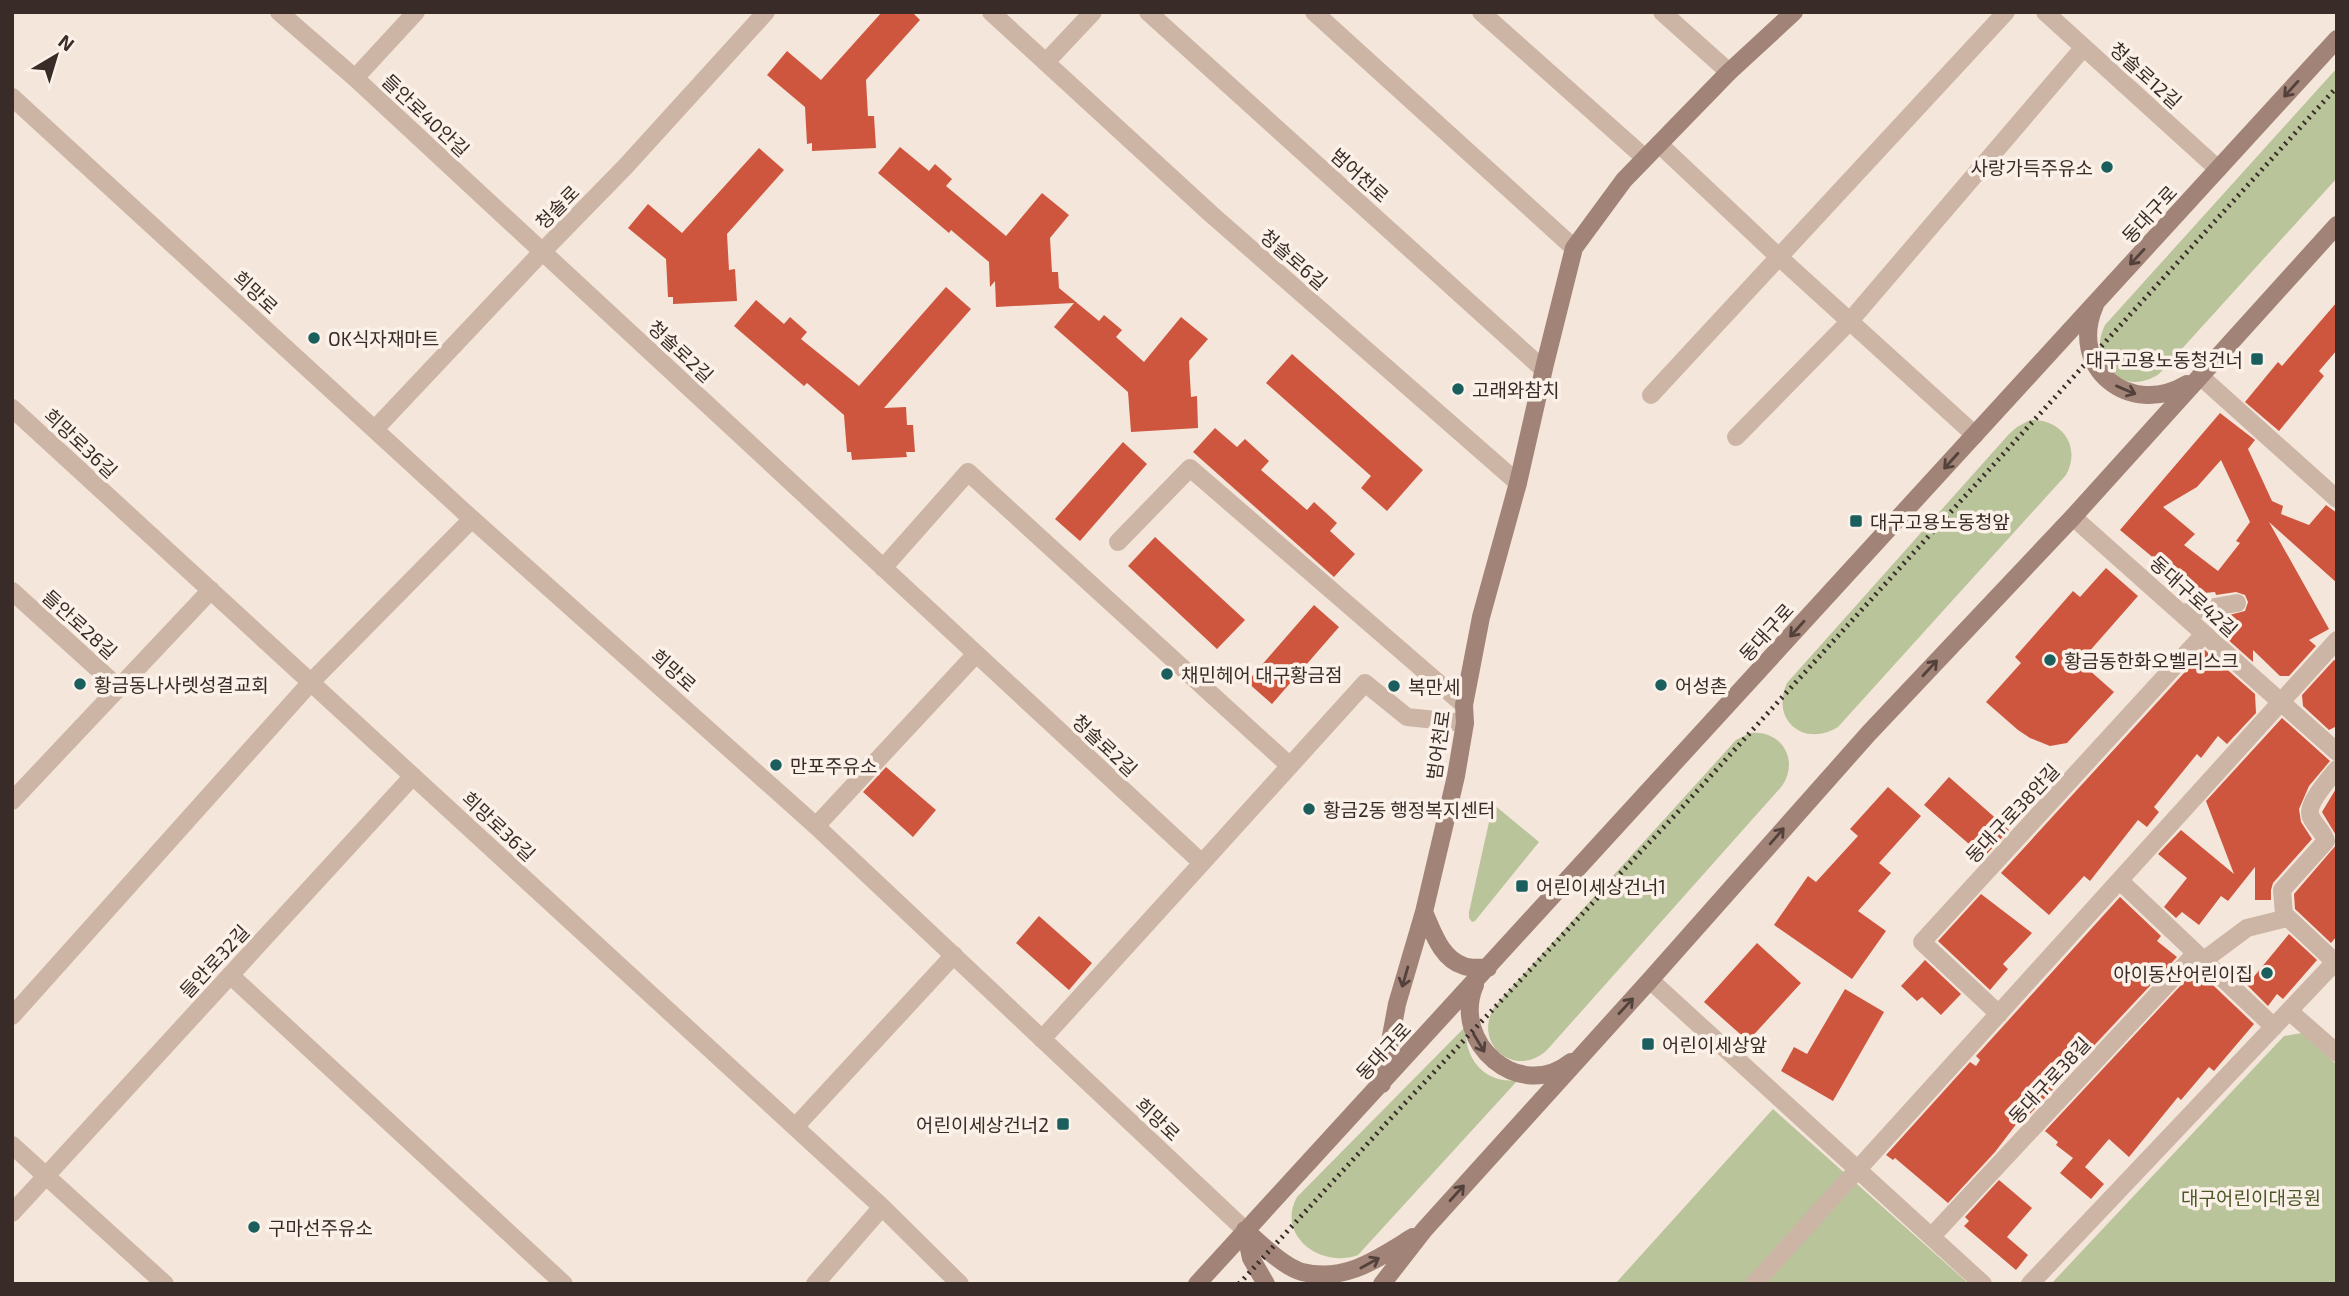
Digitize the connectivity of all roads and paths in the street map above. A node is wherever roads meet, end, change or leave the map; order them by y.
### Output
1 (279, 12) edge
2 (416, 12) edge
3 (766, 12) edge
4 (991, 12) edge
5 (1093, 12) edge
6 (1148, 12) edge
7 (1314, 12) edge
8 (1481, 12) edge
9 (1662, 12) edge
10 (1794, 12) edge
11 (2006, 12) edge
12 (2045, 12) edge
13 (2337, 39) edge
14 (2084, 47) junction
15 (1046, 62) junction
16 (1729, 72) junction
17 (355, 78) junction
18 (12, 97) edge
19 (1659, 144) junction
20 (1645, 158) junction
21 (2218, 169) junction
22 (2337, 225) edge
23 (1574, 248) junction
24 (542, 252) junction
25 (1780, 258) junction
26 (2103, 294) junction
27 (1850, 321) junction
28 (1544, 369) junction
29 (2199, 377) junction
30 (1651, 395) dead end
31 (12, 408) edge
32 (375, 429) junction
33 (1975, 435) junction
34 (1736, 437) dead end
35 (1518, 483) junction
36 (2337, 499) edge
37 (2073, 517) junction
38 (471, 519) junction
39 (1118, 542) dead end
40 (883, 568) junction
41 (211, 590) junction
42 (12, 592) edge
43 (2237, 603) dead end
44 (2181, 613) junction
45 (2204, 634) junction
46 (2337, 640) edge
47 (976, 654) junction
48 (311, 682) junction
49 (119, 688) junction
50 (2282, 703) junction
51 (1464, 714) junction
52 (2318, 735) junction
53 (2337, 736) edge
54 (2337, 752) edge
55 (1290, 766) junction
56 (2337, 769) edge
57 (413, 776) junction
58 (16, 789) edge
59 (817, 826) junction
60 (1202, 863) junction
61 (2120, 881) junction
62 (1424, 912) junction
63 (2287, 918) junction
64 (954, 955) junction
65 (2200, 957) junction
66 (2336, 961) edge
67 (1483, 973) junction
68 (230, 975) junction
69 (1650, 980) junction
70 (2289, 1011) junction
71 (1999, 1014) junction
72 (12, 1016) edge
73 (2274, 1027) junction
74 (1042, 1039) junction
75 (1592, 1043) junction
76 (2337, 1053) edge
77 (1381, 1084) junction
78 (795, 1127) junction
79 (12, 1145) edge
80 (1858, 1169) junction
81 (46, 1175) junction
82 (882, 1206) junction
83 (12, 1213) edge
84 (1245, 1230) junction
85 (1424, 1230) junction
86 (1931, 1236) junction
87 (164, 1283) edge
88 (564, 1284) edge
89 (815, 1284) edge
90 (960, 1284) edge
91 (1197, 1284) edge
92 (1266, 1284) edge
93 (1382, 1284) edge
94 (1754, 1284) edge
95 (1983, 1284) edge
96 (2030, 1284) edge

1 - 17 street, 들안로40안길
2 - 17 street
3 - 24 street, 청솔로
4 - 15 street, 청솔로6길
5 - 15 street
6 - 28 street, 범어천로
7 - 23 street
8 - 20 street
9 - 16 street
10 - 16 main road, 범어천로
11 - 25 street
12 - 14 street, 청솔로12길
13 -> 21 main road, 동대구로
14 - 21 street, 청솔로12길
14 - 27 street
15 - 35 street, 청솔로6길
16 - 19 main road, 범어천로
17 - 24 street, 들안로40안길
18 - 32 street, 희망로
19 - 20 main road, 범어천로
19 - 25 street
20 - 23 main road, 범어천로
21 -> 26 main road, 동대구로
22 - 29 main road
23 - 28 main road, 범어천로
24 - 32 street, 청솔로
24 - 40 street, 청솔로2길
25 - 27 street
25 - 30 street
26 -> 29 main road
26 - 33 main road, 동대구로
27 - 33 street
27 - 34 street
28 - 35 main road, 범어천로
29 - 36 street
29 - 37 main road
31 - 41 street, 희망로36길
32 - 38 street, 희망로
33 -> 67 main road, 동대구로
35 - 51 main road, 범어천로
37 - 44 street, 동대구로42길
69 -> 37 main road
38 - 48 street
38 - 59 street, 희망로
39 - 51 street
40 - 47 street, 청솔로2길
40 - 55 street
41 - 48 street, 희망로36길
41 - 49 street
42 - 49 street, 들안로28길
43 - 44 street
44 - 45 street, 동대구로42길
45 - 50 street, 동대구로42길
45 - 71 street, 동대구로38안길
46 - 50 street
47 - 59 street
47 - 60 street, 청솔로2길
48 - 57 street, 희망로36길
48 - 72 street
49 - 58 street
50 - 52 street, 동대구로42길
50 - 61 street
51 - 55 street
51 - 62 main road, 범어천로
52 - 53 street
52 - 54 street, 동대구로42길
55 - 60 street
56 - 63 street
57 - 68 street, 들안로32길
57 - 78 street, 희망로36길
59 - 64 street, 희망로
60 - 74 street
61 - 65 street
61 - 71 street
62 - 67 main road
62 -> 77 main road, 범어천로
63 - 65 street, 동대구로38길
63 - 66 street
64 - 74 street, 희망로
64 - 78 street
65 - 73 street
65 - 86 street, 동대구로38길
66 - 70 street
67 -> 75 main road
67 - 77 main road, 동대구로
68 - 81 street, 들안로32길
68 - 88 street
75 -> 69 main road
69 - 80 street
70 - 73 street
70 - 76 street
71 - 80 street
73 - 96 street
74 - 84 street, 희망로
85 -> 75 main road
77 - 84 main road, 동대구로
78 - 82 street, 희망로36길
79 - 81 street
80 - 86 street
80 - 94 street
81 - 83 street, 들안로32길
81 - 87 street
82 - 89 street
82 - 90 street
84 -> 85 main road
84 - 91 main road, 동대구로
84 - 92 main road
85 - 93 main road
86 - 95 street

